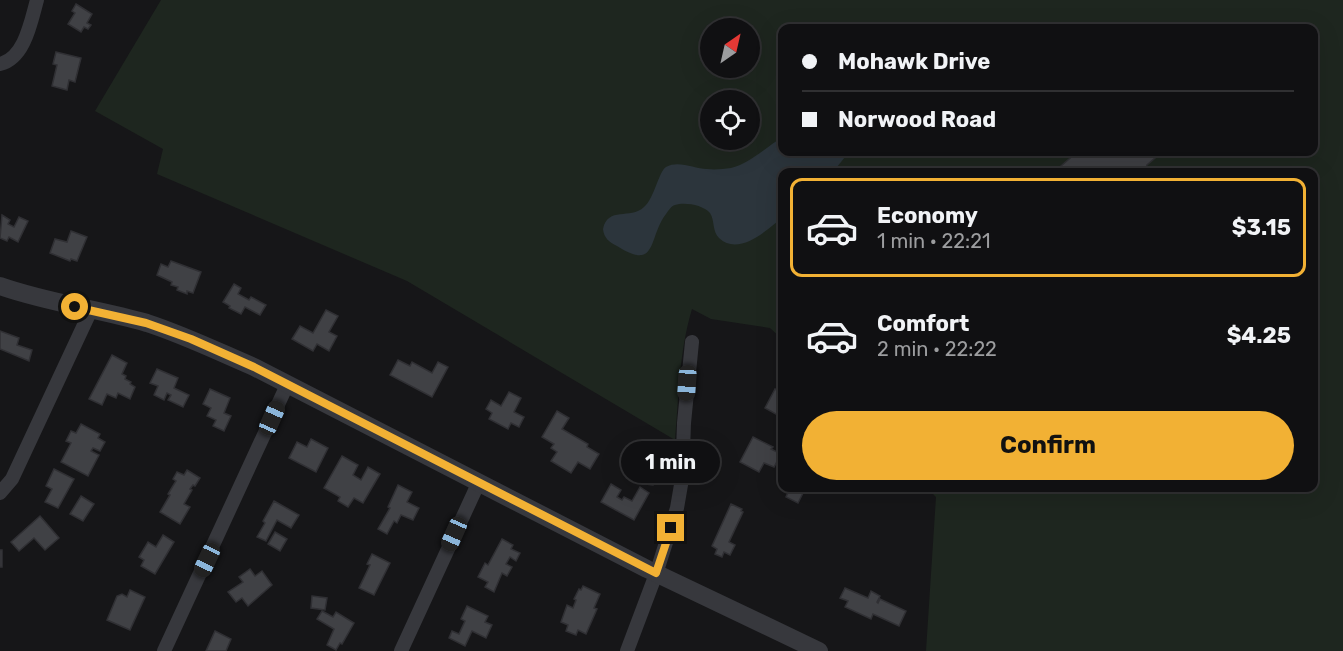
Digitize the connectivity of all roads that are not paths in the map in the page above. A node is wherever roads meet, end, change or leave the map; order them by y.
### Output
1 (37, 0) edge
2 (0, 64) edge
3 (0, 286) edge
4 (91, 310) junction
5 (692, 342) dead end
6 (287, 385) junction
7 (478, 484) junction
8 (0, 493) edge
9 (656, 573) junction
10 (164, 651) edge
11 (401, 651) edge
12 (627, 651) edge
13 (819, 651) edge

1 - 2 street
3 - 4 street
4 - 6 street
4 - 8 street
5 - 9 street
6 - 7 street
6 - 10 street
7 - 9 street
7 - 11 street
9 - 12 street
9 - 13 street

